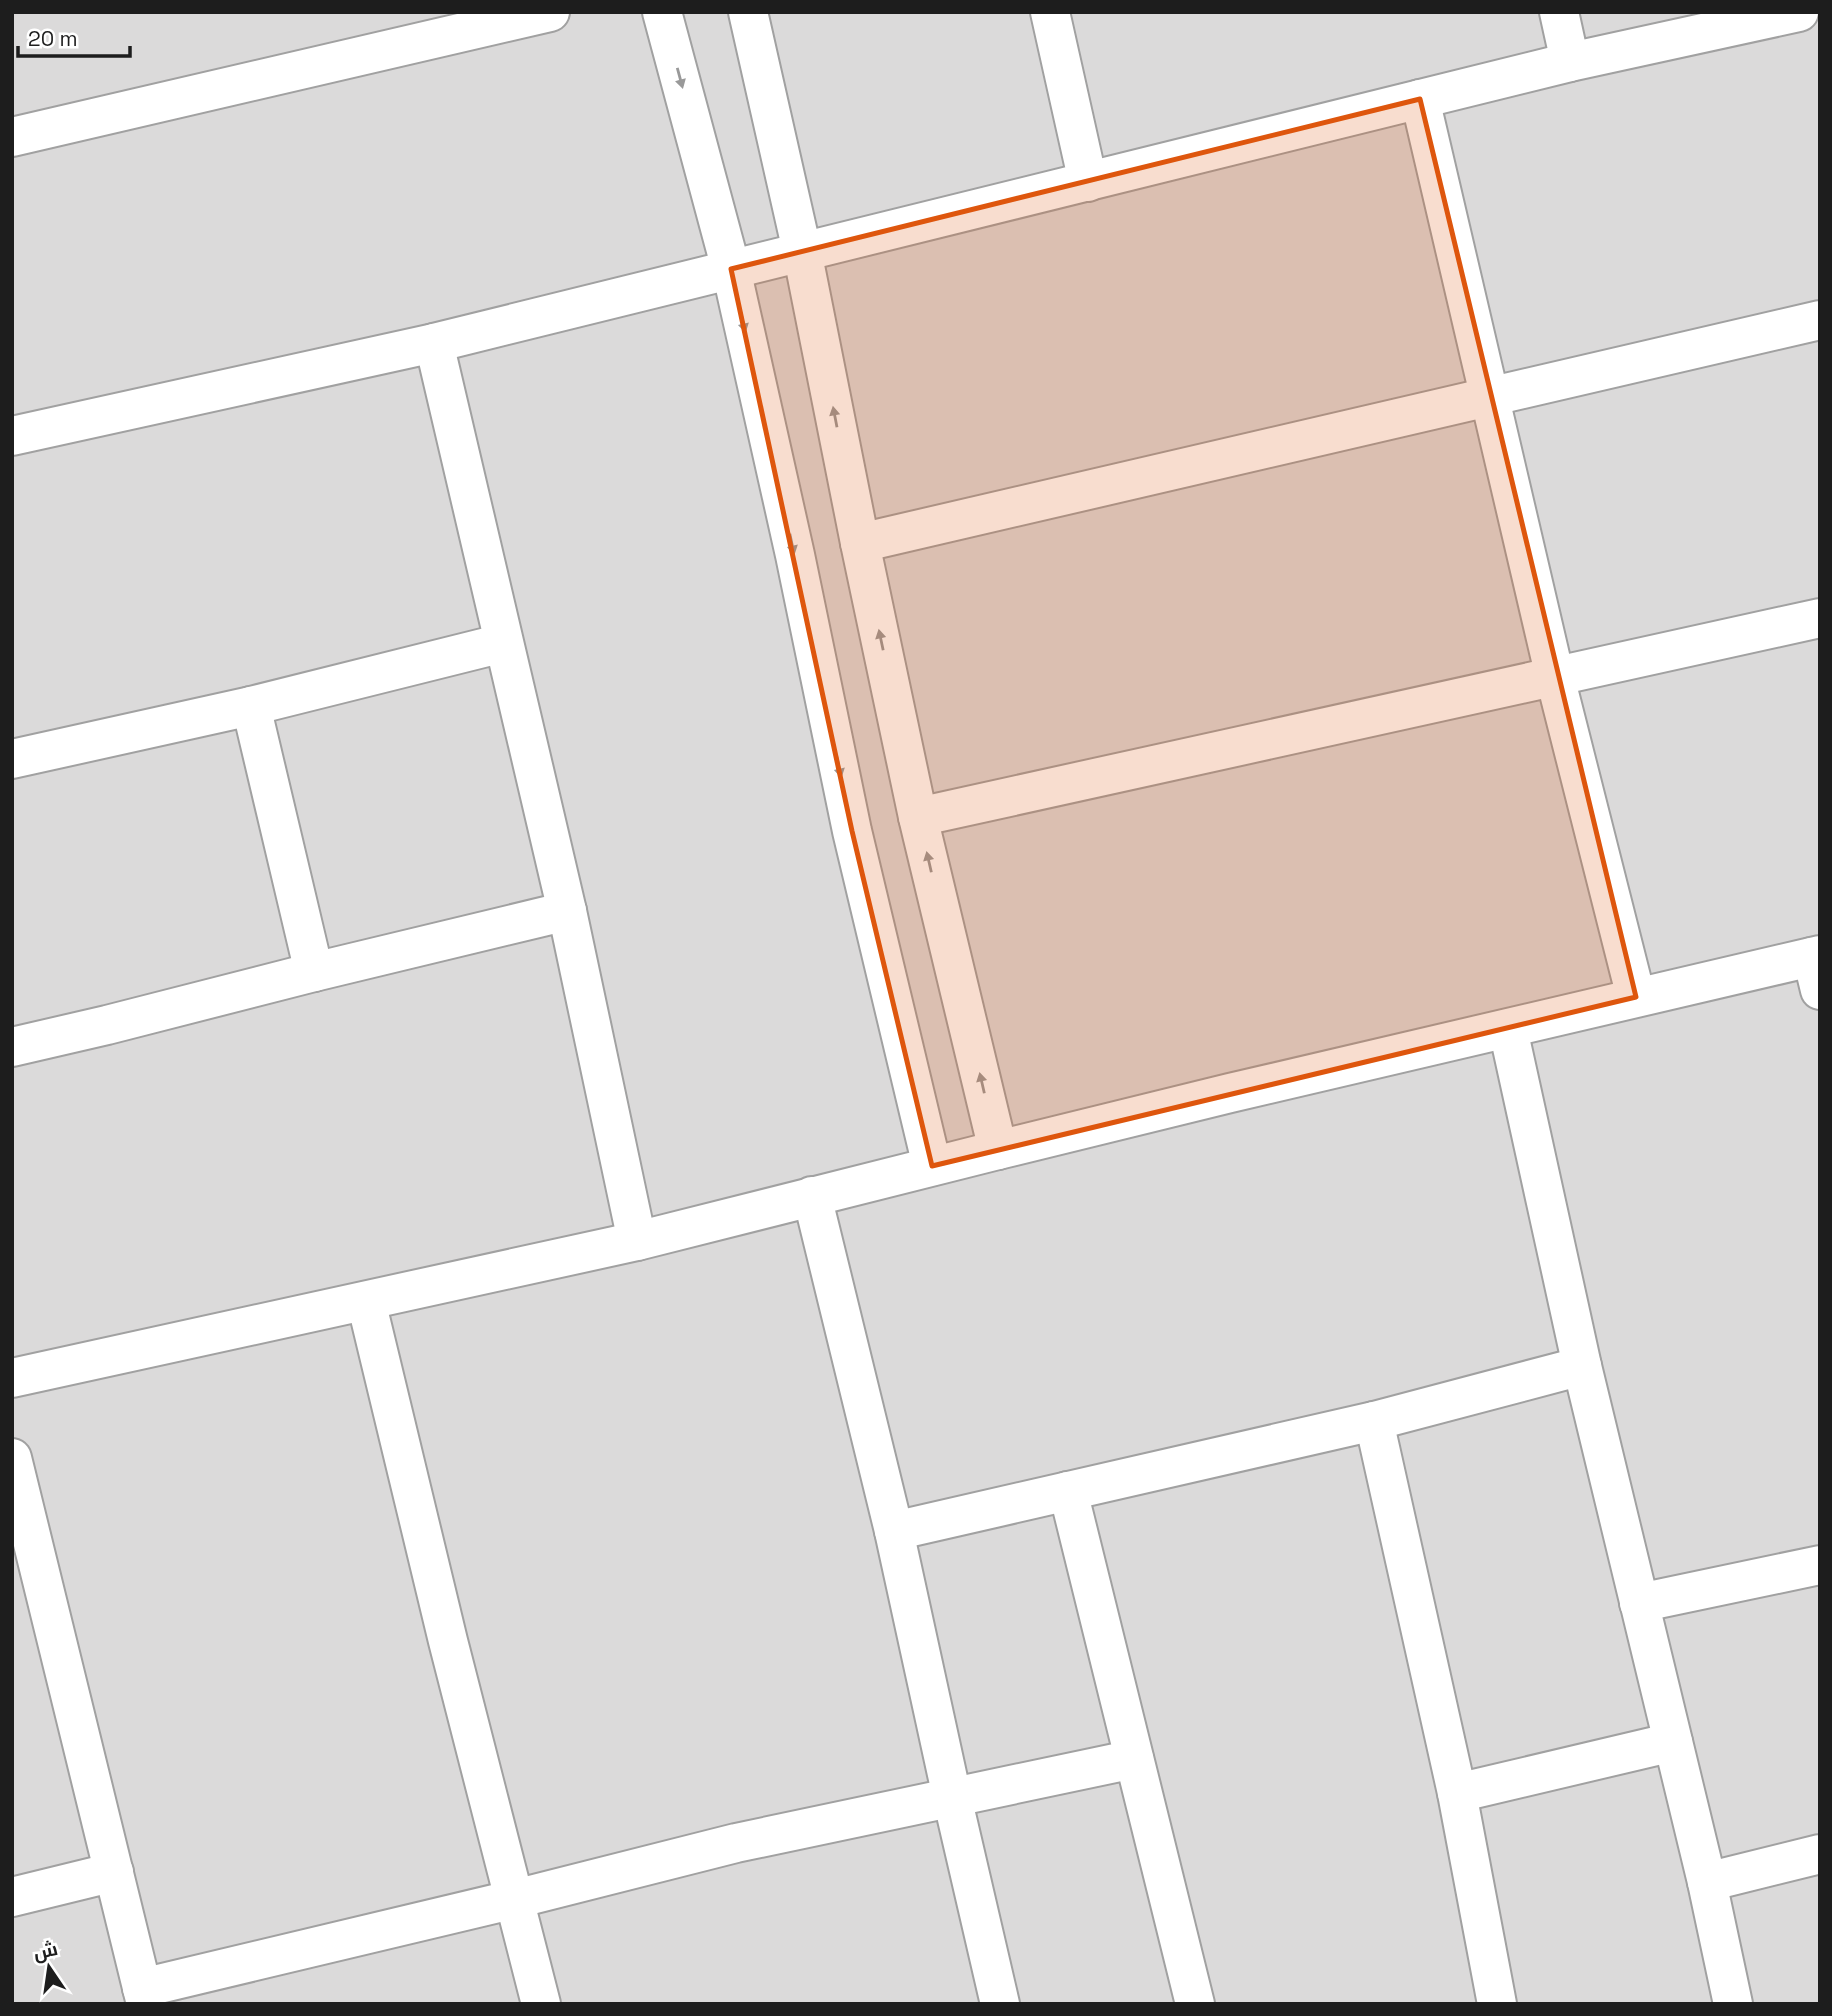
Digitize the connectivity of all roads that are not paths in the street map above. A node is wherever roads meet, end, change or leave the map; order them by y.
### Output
1 (551, 12) edge
2 (662, 12) edge
3 (748, 12) edge
4 (1051, 12) edge
5 (1559, 12) edge
6 (1799, 12) edge
7 (1570, 62) junction
8 (1420, 99) junction
9 (12, 137) edge
10 (1088, 182) junction
11 (802, 251) junction
12 (731, 269) junction
13 (1820, 320) edge
14 (434, 343) junction
15 (1490, 397) junction
16 (12, 436) edge
17 (860, 543) junction
18 (1820, 618) edge
19 (503, 643) junction
20 (1555, 677) junction
21 (251, 706) junction
22 (12, 759) edge
23 (918, 817) junction
24 (567, 911) junction
25 (1817, 968) edge
26 (314, 972) junction
27 (1636, 997) junction
28 (1508, 1029) junction
29 (12, 1047) edge
30 (998, 1150) junction
31 (932, 1166) junction
32 (812, 1196) junction
33 (637, 1241) junction
34 (366, 1301) junction
35 (1582, 1366) junction
36 (12, 1378) edge
37 (1374, 1421) junction
38 (12, 1458) edge
39 (1068, 1491) junction
40 (894, 1531) junction
41 (1820, 1565) edge
42 (1639, 1603) junction
43 (1673, 1742) junction
44 (1134, 1759) junction
45 (1457, 1793) junction
46 (951, 1797) junction
47 (1820, 1854) edge
48 (114, 1872) junction
49 (1707, 1882) junction
50 (12, 1897) edge
51 (515, 1899) junction
52 (144, 1996) edge
53 (541, 2004) edge
54 (1000, 2004) edge
55 (1195, 2004) edge
56 (1497, 2004) edge
57 (1734, 2004) edge

1 - 9 street
2 -> 12 street
3 - 11 street
4 - 10 street
5 - 7 street
6 - 7 street
7 - 8 street
8 - 10 street
8 - 15 street
10 - 11 street
11 - 12 street
17 -> 11 street
12 - 14 street
12 -> 31 street
13 - 15 street
14 - 16 street
14 - 19 street
15 - 17 street
15 - 20 street
23 -> 17 street
18 - 20 street
19 - 21 street
19 - 24 street
20 - 23 street
20 - 27 street
21 - 22 street
21 - 26 street
30 -> 23 street
24 - 26 street
24 - 33 street
25 - 27 street
26 - 29 street
27 - 28 street
28 - 30 street
28 - 35 street
30 - 31 street
31 - 32 street
32 - 33 street
32 - 40 street
33 - 34 street
34 - 36 street
34 - 51 street
35 - 37 street
35 - 42 street
37 - 39 street
37 - 45 street
38 - 48 street
39 - 40 street
39 - 44 street
40 - 46 street
41 - 42 street
42 - 43 street
43 - 45 street
43 - 49 street
44 - 46 street
44 - 55 street
45 - 56 street
46 - 51 street
46 - 54 street
47 - 49 street
48 - 50 street
48 - 52 street
49 - 57 street
51 - 52 street
51 - 53 street

